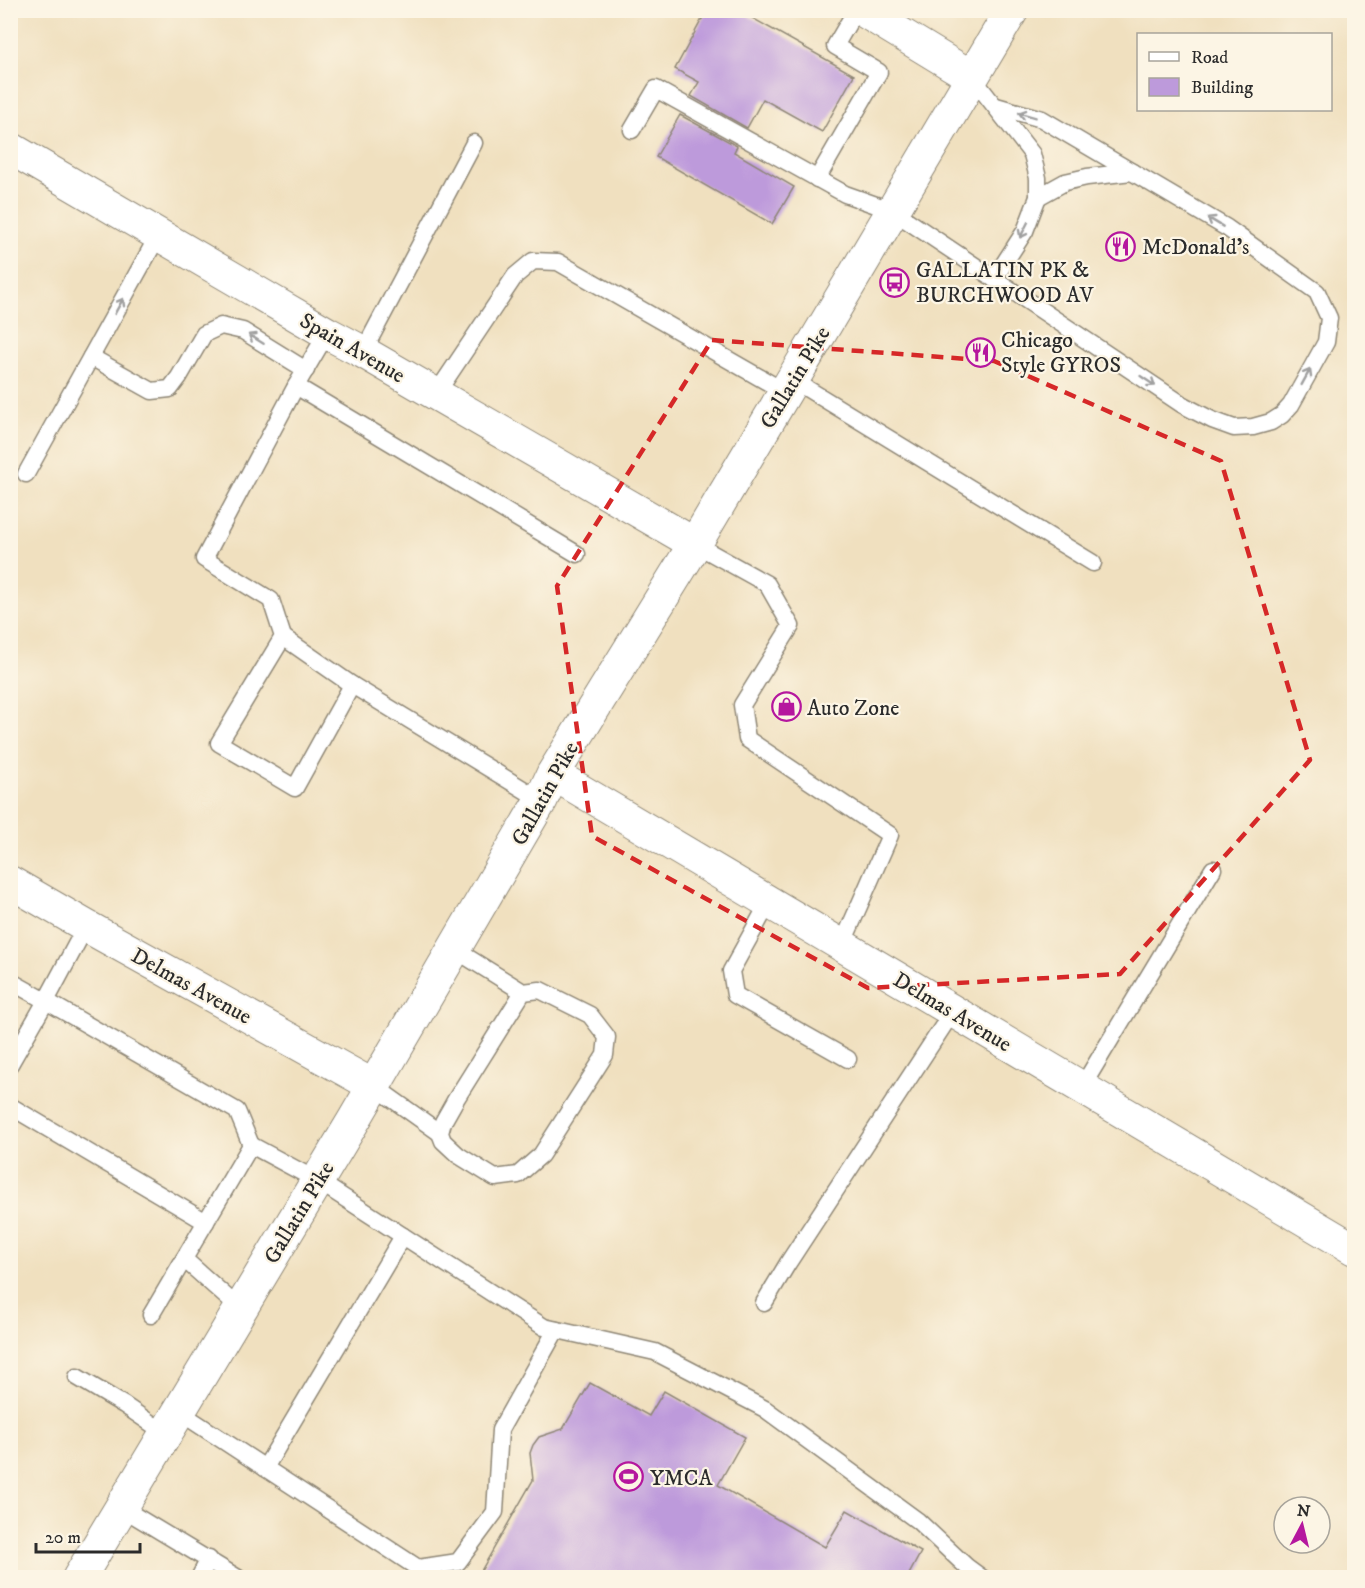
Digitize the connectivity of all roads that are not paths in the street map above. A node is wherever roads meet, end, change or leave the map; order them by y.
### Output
1 (856, 10) edge
2 (862, 10) edge
3 (1012, 10) edge
4 (972, 77) junction
5 (996, 106) junction
6 (632, 130) dead end
7 (474, 143) dead end
8 (10, 148) edge
9 (1132, 172) junction
10 (817, 179) junction
11 (1038, 197) junction
12 (893, 211) junction
13 (159, 234) junction
14 (994, 279) junction
15 (327, 333) junction
16 (363, 352) junction
17 (91, 357) junction
18 (306, 370) junction
19 (296, 386) junction
20 (789, 386) junction
21 (436, 394) junction
22 (26, 474) dead end
23 (695, 544) junction
24 (577, 554) dead end
25 (1093, 563) dead end
26 (283, 637) junction
27 (352, 685) junction
28 (547, 787) junction
29 (1213, 869) dead end
30 (10, 882) edge
31 (769, 902) junction
32 (86, 926) junction
33 (842, 945) junction
34 (454, 949) junction
35 (10, 981) edge
36 (523, 992) junction
37 (46, 1001) junction
38 (952, 1011) junction
39 (848, 1059) dead end
40 (10, 1064) edge
41 (374, 1086) junction
42 (1082, 1087) junction
43 (10, 1106) edge
44 (440, 1133) junction
45 (251, 1145) junction
46 (318, 1181) junction
47 (206, 1222) junction
48 (403, 1236) junction
49 (1354, 1249) edge
50 (184, 1259) junction
51 (764, 1303) dead end
52 (240, 1309) junction
53 (151, 1316) dead end
54 (556, 1330) junction
55 (77, 1377) dead end
56 (172, 1422) junction
57 (265, 1468) junction
58 (122, 1508) junction
59 (209, 1559) junction
60 (79, 1578) edge
61 (199, 1578) edge
62 (238, 1578) edge
63 (982, 1578) edge

1 - 10 lane
2 - 4 street
3 - 4 main road, Gallatin Pike
4 - 5 lane
4 - 12 main road, Gallatin Pike
9 -> 5 lane
5 - 11 lane
6 - 10 lane
7 - 16 lane
8 - 13 street, Spain Avenue
9 - 11 lane
14 -> 9 lane
10 - 12 lane
11 -> 14 lane
12 - 14 lane
12 - 20 main road, Gallatin Pike
13 - 15 street, Spain Avenue
17 -> 13 lane
15 - 16 street, Spain Avenue
15 - 18 lane
16 - 21 street, Spain Avenue
18 -> 17 lane
17 - 22 lane
18 - 19 lane
19 - 24 lane
19 - 26 lane
20 - 21 lane
20 - 23 main road, Gallatin Pike
20 - 25 lane
21 - 23 street, Spain Avenue
23 - 28 main road, Gallatin Pike
23 - 33 lane
26 - 27 lane
26 - 27 lane
27 - 28 lane
28 - 31 street, Delmas Avenue
28 - 34 main road, Gallatin Pike
29 - 42 lane
30 - 32 street, Delmas Avenue
31 - 33 street, Delmas Avenue
31 - 39 lane
32 - 37 lane
32 - 41 street, Delmas Avenue
33 - 38 street, Delmas Avenue
34 - 36 lane
34 - 41 main road, Gallatin Pike
35 - 37 lane
36 - 44 lane
36 - 44 lane
37 - 40 lane
37 - 45 lane
38 - 42 street, Delmas Avenue
38 - 51 lane
41 - 44 lane
41 - 46 main road, Gallatin Pike
42 - 49 street, Delmas Avenue
43 - 47 lane
45 - 46 lane
45 - 47 lane
46 - 48 lane
46 - 52 main road, Gallatin Pike
47 - 50 lane
48 - 54 lane
48 - 57 lane
50 - 52 lane
50 - 53 lane
52 - 56 main road, Gallatin Pike
54 - 57 lane
54 - 63 lane
55 - 56 lane
56 - 57 lane
56 - 58 main road, Gallatin Pike
58 - 59 lane
58 - 60 main road, Gallatin Pike
59 - 61 lane
59 - 62 lane

